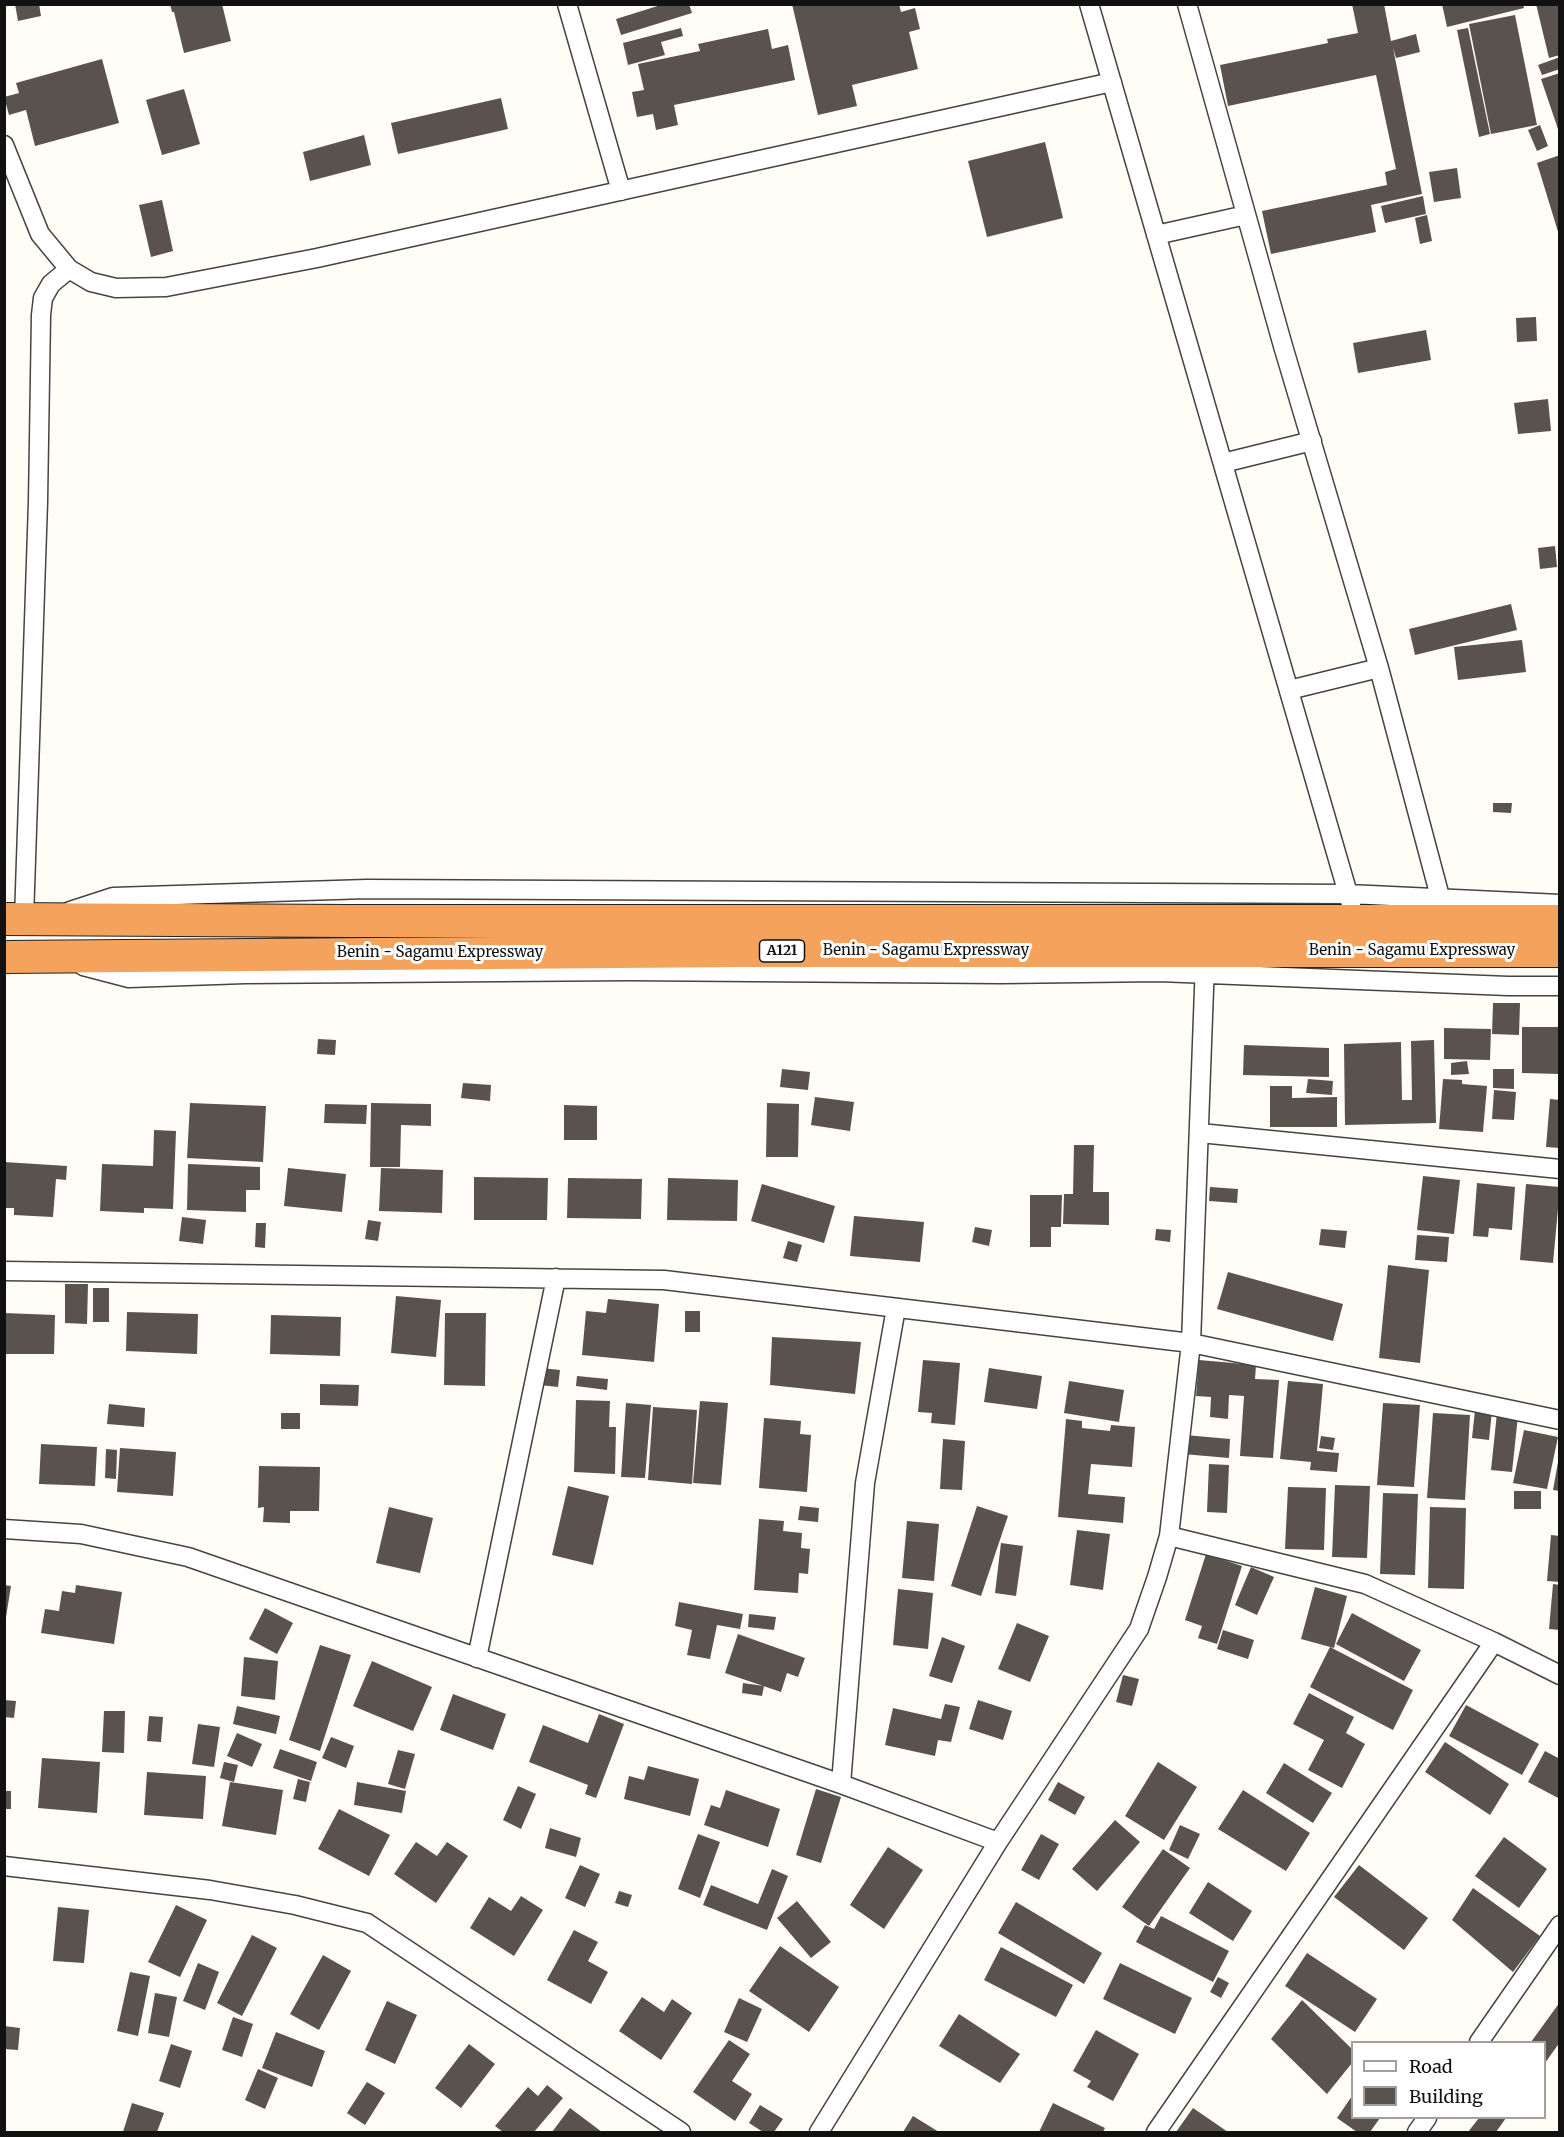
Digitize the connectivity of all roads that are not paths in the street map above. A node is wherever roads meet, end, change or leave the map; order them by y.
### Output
1 (567, 4) edge
2 (1089, 4) edge
3 (1187, 4) edge
4 (1112, 82) junction
5 (4, 145) edge
6 (621, 191) junction
7 (1246, 215) junction
8 (1156, 235) junction
9 (69, 269) junction
10 (1311, 441) junction
11 (1222, 464) junction
12 (1379, 668) junction
13 (1289, 690) junction
14 (1560, 904) edge
15 (1352, 908) junction
16 (1443, 909) junction
17 (26, 919) edge
18 (1560, 921) edge
19 (1560, 951) edge
20 (4, 957) edge
21 (1205, 962) junction
22 (1560, 986) edge
23 (1200, 1133) junction
24 (1560, 1169) edge
25 (4, 1271) edge
26 (556, 1278) junction
27 (896, 1308) junction
28 (1191, 1343) junction
29 (1560, 1420) edge
30 (4, 1529) edge
31 (1169, 1536) junction
32 (1494, 1642) junction
33 (477, 1658) junction
34 (1560, 1675) edge
35 (841, 1784) junction
36 (998, 1842) junction
37 (4, 1866) edge
38 (1560, 1925) edge
39 (1480, 2041) edge
40 (1426, 2119) edge
41 (681, 2133) edge
42 (819, 2133) edge
43 (1156, 2133) edge
44 (1417, 2133) edge

1 - 6 street
2 - 4 street
3 - 7 street
4 - 6 street
4 - 8 street
5 - 9 street
6 - 9 street
7 - 8 street
7 - 10 street
8 - 11 street
9 - 17 street
10 - 11 street
10 - 12 street
11 - 13 street
12 - 13 street
12 - 16 street
13 - 15 street
14 - 16 street
15 - 16 highway, A121
15 - 17 highway, A121
16 - 18 highway, A121
19 - 21 highway, Benin - Sagamu Expressway / A121
20 - 21 highway, Benin - Sagamu Expressway / A121
21 - 22 street
21 - 23 street
23 - 24 street
23 - 28 street
25 - 26 street
26 - 27 street
26 - 33 street
27 - 28 street
27 - 35 street
28 - 29 street
28 - 31 street
30 - 33 street
31 - 32 street
31 - 36 street
32 - 34 street
32 - 43 street
33 - 35 street
35 - 36 street
36 - 42 street
37 - 41 street
38 - 39 street
40 - 44 street

